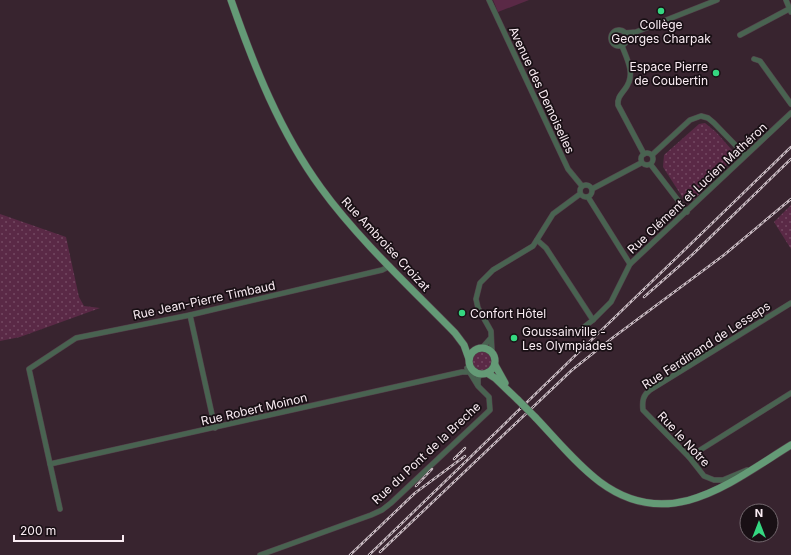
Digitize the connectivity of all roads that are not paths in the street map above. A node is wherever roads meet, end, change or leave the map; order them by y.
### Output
1 (231, 0) edge
2 (489, 0) edge
3 (717, 0) edge
4 (786, 0) edge
5 (790, 10) edge
6 (625, 33) junction
7 (740, 35) dead end
8 (622, 46) junction
9 (754, 59) dead end
10 (791, 104) edge
11 (791, 113) edge
12 (644, 154) junction
13 (652, 155) junction
14 (746, 155) junction
15 (641, 163) junction
16 (651, 165) junction
17 (582, 186) junction
18 (592, 189) junction
19 (580, 194) junction
20 (588, 197) junction
21 (687, 212) junction
22 (537, 240) junction
23 (630, 264) junction
24 (390, 266) junction
25 (791, 303) edge
26 (190, 314) junction
27 (593, 320) junction
28 (455, 333) junction
29 (575, 334) dead end
30 (490, 339) junction
31 (480, 348) junction
32 (492, 352) junction
33 (495, 365) junction
34 (474, 369) junction
35 (478, 386) junction
36 (791, 393) edge
37 (516, 397) junction
38 (643, 410) joint
39 (215, 428) junction
40 (791, 445) edge
41 (689, 457) junction
42 (50, 464) junction
43 (758, 466) junction
44 (60, 509) dead end
45 (260, 555) edge

1 - 24 main road, Rue Ambroise Croizat
2 - 17 street, Avenue des Demoiselles
3 - 6 street
4 - 5 street
5 - 7 street
6 - 8 street
6 - 8 street
8 - 12 street
9 - 10 street
11 - 14 street, Rue Clément et Lucien Mathéron
12 - 13 street
12 - 15 street
13 - 14 street
13 - 16 street
14 - 21 street, Rue Clément et Lucien Mathéron
15 - 16 street
15 - 18 street
16 - 21 street
17 - 18 street
17 - 19 street
18 - 20 street
19 - 20 street
19 - 22 street
20 - 23 street
21 - 23 street, Rue Clément et Lucien Mathéron
22 - 27 street
22 - 30 street
23 - 27 street, Rue Clément et Lucien Mathéron
24 - 26 street, Rue Jean-Pierre Timbaud
24 - 28 main road, Rue Ambroise Croizat
25 - 38 street, Rue Ferdinand de Lesseps
26 - 39 street
26 - 42 street, Rue Jean-Pierre Timbaud
27 - 29 street, Rue Clément et Lucien Mathéron
28 - 31 main road
28 - 34 main road
30 - 31 street
30 - 32 street
31 - 32 main road
31 - 34 main road
32 - 33 main road
33 - 34 main road
33 - 37 main road
34 - 35 street, Rue du Pont de la Breche
34 - 35 street, Rue du Pont de la Breche
34 - 37 main road
34 - 39 street, Rue Robert Moinon
35 - 45 street, Rue du Pont de la Breche
36 - 41 street
37 - 43 main road, bridge
38 - 41 street, Rue le Notre
39 - 42 street, Rue Robert Moinon
40 - 43 main road
41 - 43 street, Rue le Notre
42 - 44 street

